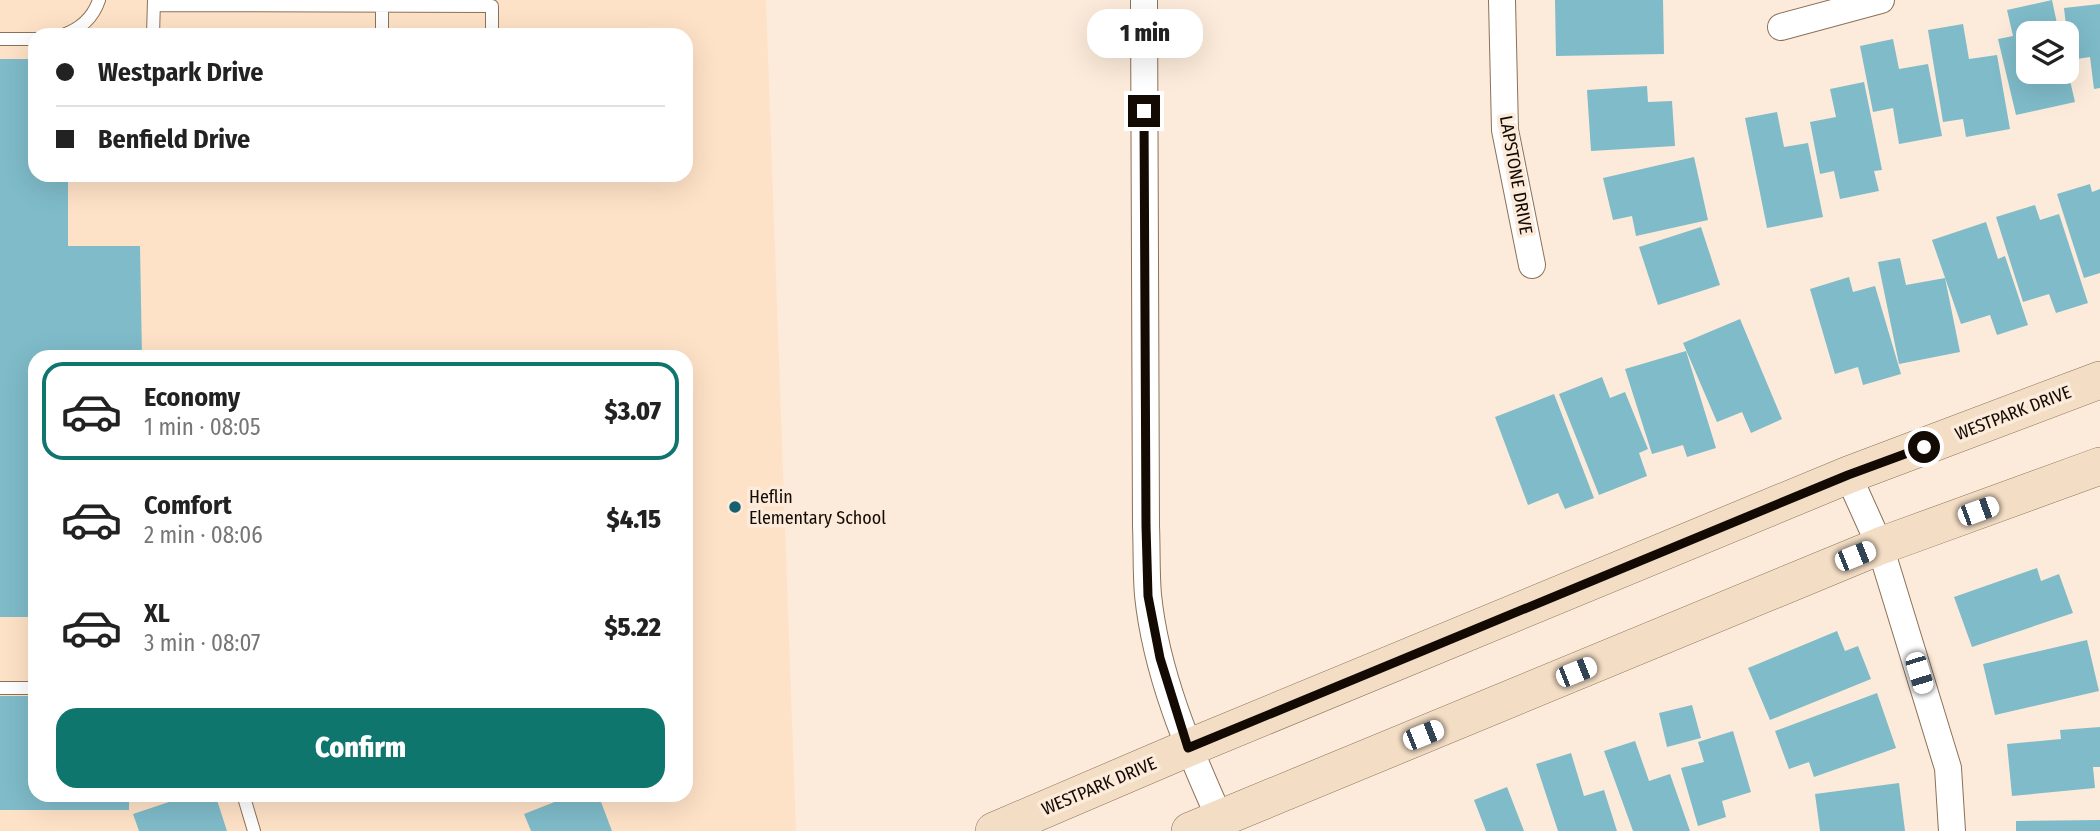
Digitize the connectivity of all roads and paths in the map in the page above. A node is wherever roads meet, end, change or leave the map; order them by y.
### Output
1 (99, 0) edge
2 (1144, 0) edge
3 (1502, 0) edge
4 (1881, 0) edge
5 (154, 2) edge
6 (382, 3) edge
7 (1780, 27) dead end
8 (79, 28) edge
9 (153, 28) edge
10 (382, 28) edge
11 (492, 28) edge
12 (0, 39) edge
13 (28, 39) edge
14 (1532, 265) dead end
15 (2100, 380) edge
16 (2100, 466) edge
17 (1848, 475) junction
18 (1880, 546) junction
19 (0, 688) edge
20 (28, 688) edge
21 (1188, 748) junction
22 (245, 802) edge
23 (1205, 825) edge
24 (254, 831) edge
25 (994, 831) edge
26 (1952, 831) edge

1 - 8 lane
2 - 21 street
3 - 14 street, LAPSTONE DRIVE
4 - 7 street
5 - 6 lane
5 - 9 lane
6 - 10 lane
6 - 11 lane
12 - 13 lane
15 - 17 main road, WESTPARK DRIVE
16 - 18 main road
17 - 18 street
17 - 21 main road, WESTPARK DRIVE
18 - 23 main road
18 - 26 street
19 - 20 lane
21 - 23 street
21 - 25 main road, WESTPARK DRIVE
22 - 24 lane

